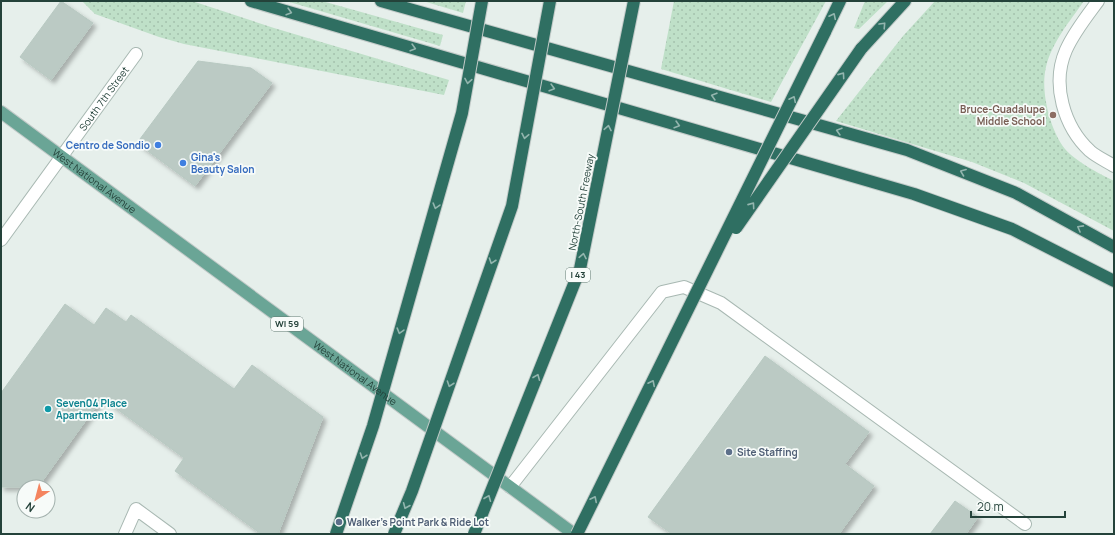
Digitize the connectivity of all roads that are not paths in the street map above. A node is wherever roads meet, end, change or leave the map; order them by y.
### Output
1 (251, 1) edge
2 (381, 1) edge
3 (482, 1) edge
4 (550, 1) edge
5 (634, 1) edge
6 (840, 1) edge
7 (905, 1) edge
8 (1098, 1) edge
9 (136, 54) dead end
10 (1, 112) edge
11 (61, 157) junction
12 (1114, 166) edge
13 (2, 235) edge
14 (1114, 246) edge
15 (714, 260) junction
16 (1110, 279) edge
17 (1114, 286) edge
18 (510, 487) junction
19 (1025, 524) dead end
20 (125, 534) edge
21 (170, 534) edge
22 (336, 534) edge
23 (394, 534) edge
24 (474, 534) edge
25 (576, 534) edge

1 -> 16 highway
14 -> 2 highway
3 -> 22 highway, bridge
4 -> 23 highway, bridge
24 -> 5 highway, North-South Freeway / I 43, bridge
15 -> 6 highway, bridge
15 -> 7 highway, bridge
8 - 12 street
9 - 11 street, South 7th Street
10 - 11 main road, West National Avenue / WI 59
11 - 13 street, South 7th Street
11 - 18 main road, West National Avenue / WI 59
25 -> 15 highway, bridge
16 - 17 highway
18 - 19 street
18 - 25 main road, West National Avenue / WI 59
20 - 21 street

